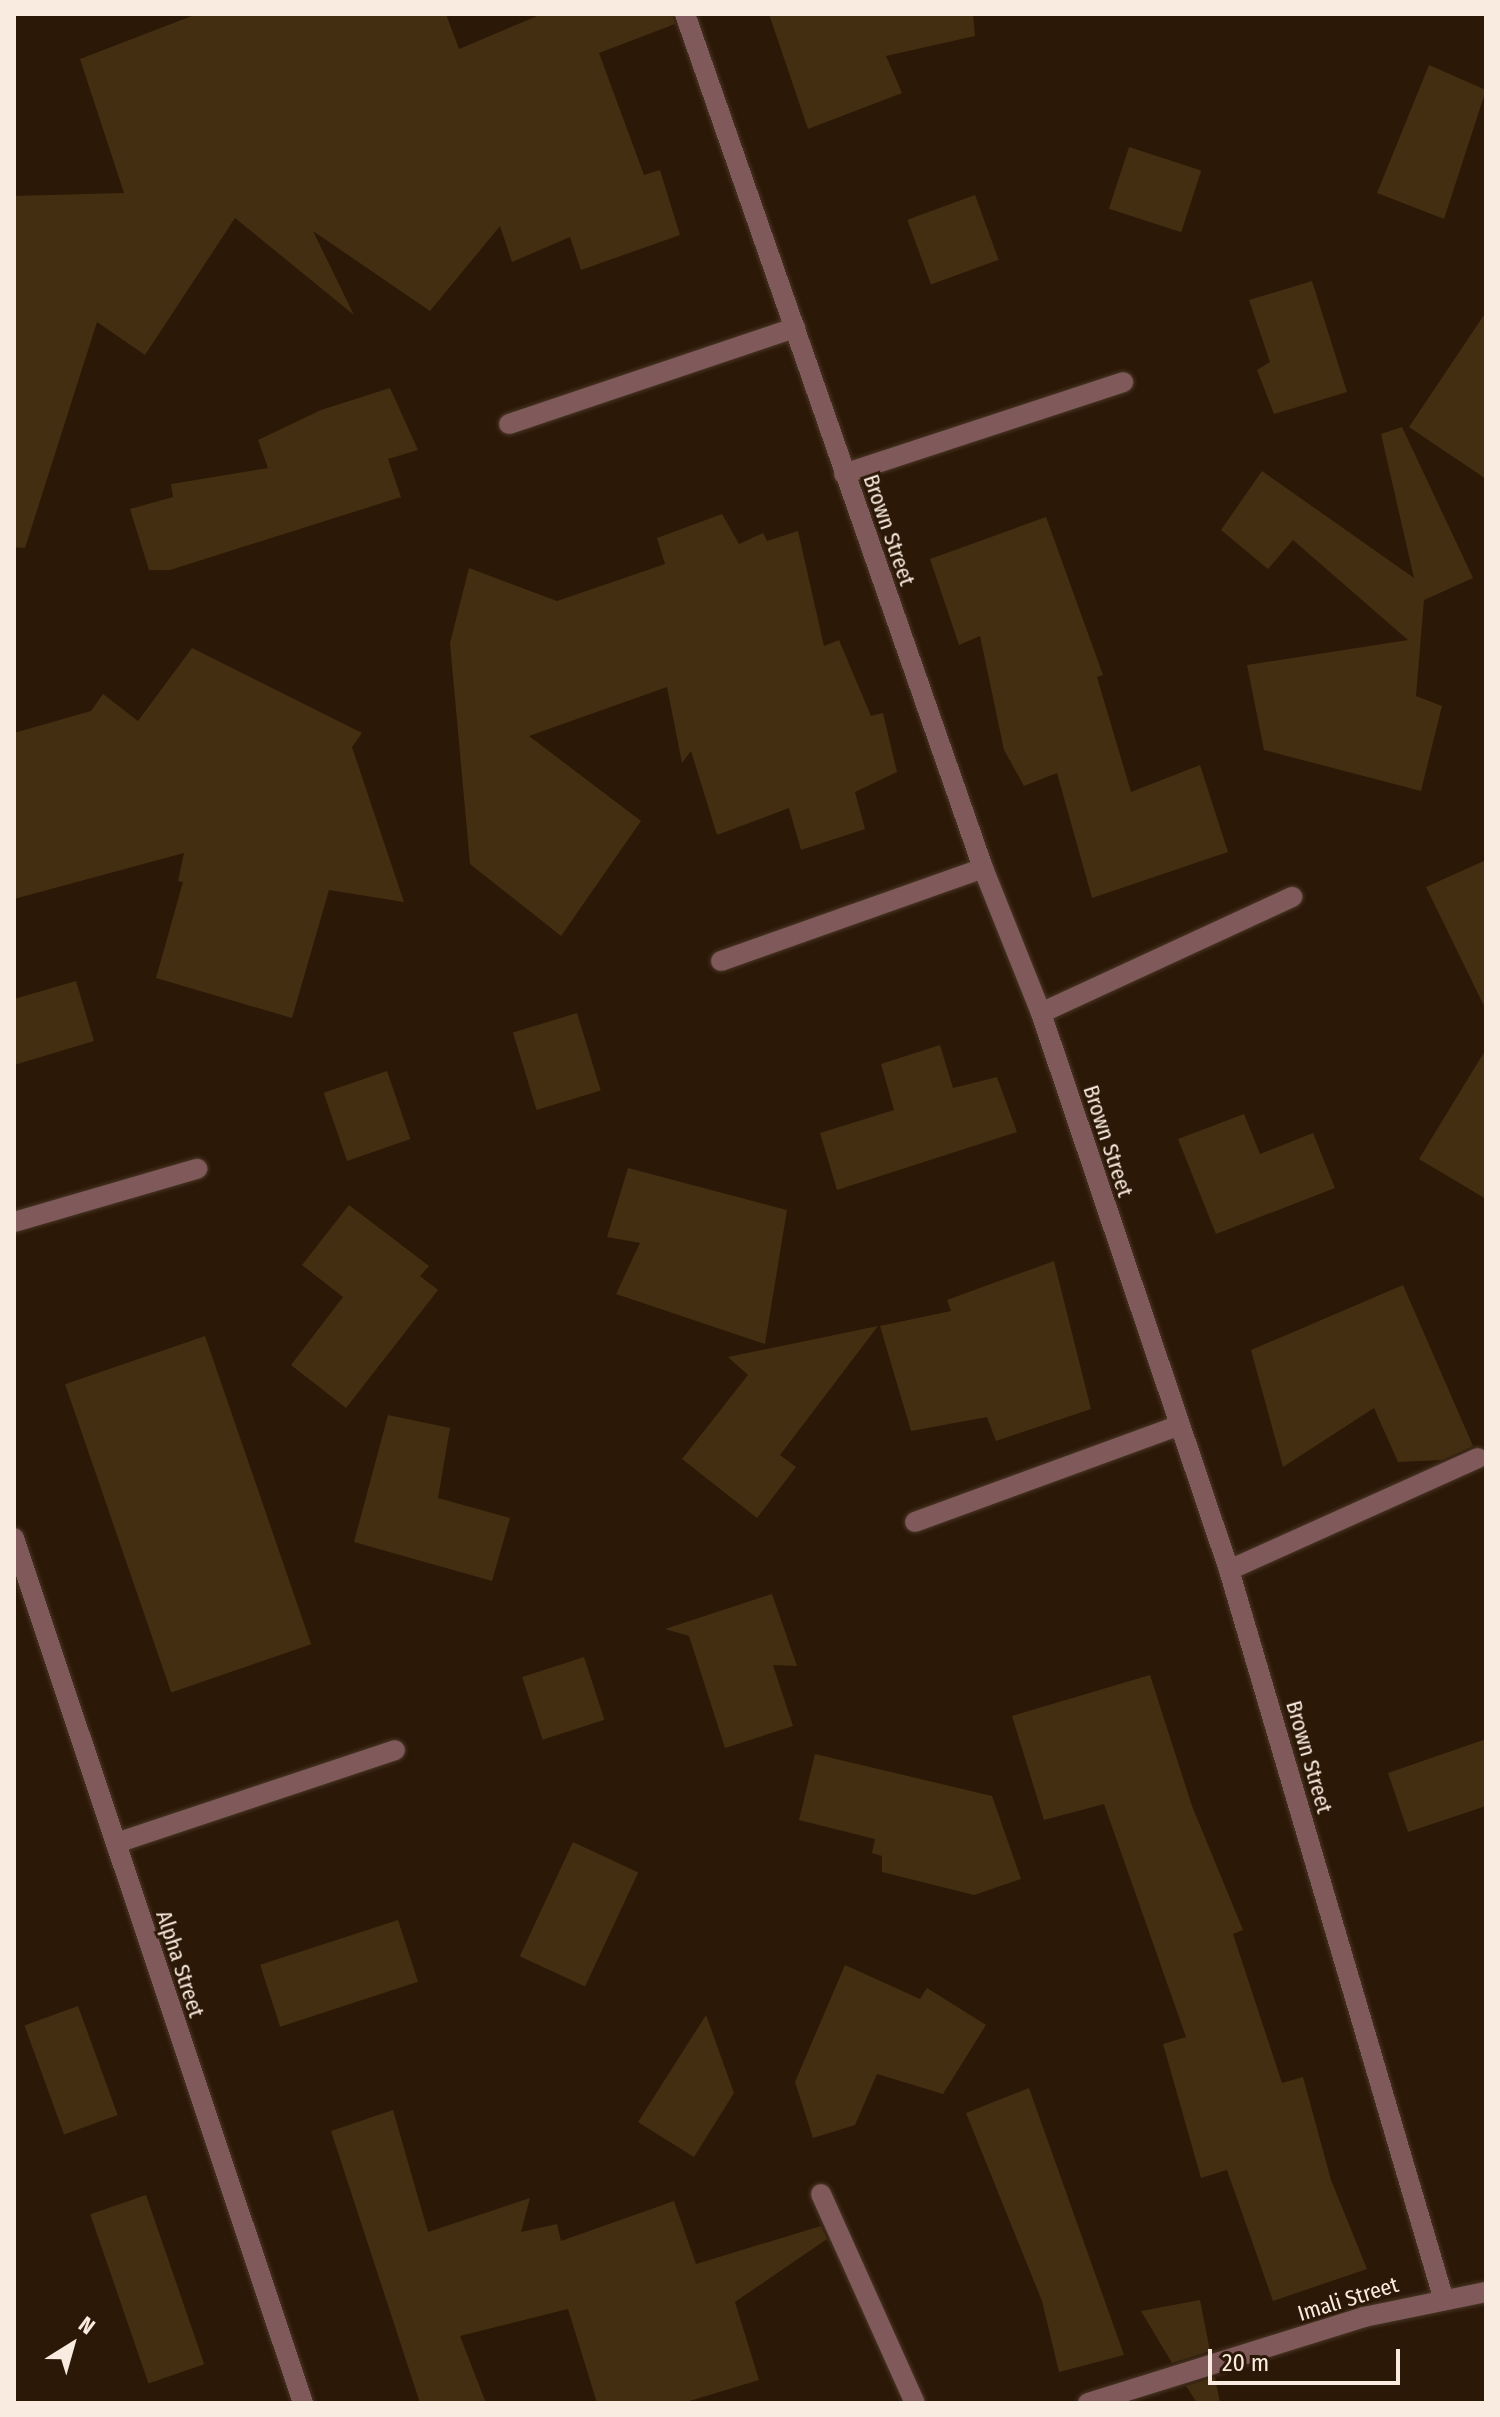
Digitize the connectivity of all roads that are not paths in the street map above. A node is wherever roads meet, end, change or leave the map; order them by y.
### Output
1 (685, 14) edge
2 (795, 328) junction
3 (1123, 382) dead end
4 (509, 424) dead end
5 (844, 474) junction
6 (983, 868) junction
7 (1292, 897) dead end
8 (721, 961) dead end
9 (1041, 1013) junction
10 (197, 1169) dead end
11 (14, 1222) edge
12 (1178, 1426) junction
13 (1478, 1458) dead end
14 (915, 1522) dead end
15 (14, 1538) edge
16 (1229, 1570) junction
17 (395, 1750) dead end
18 (116, 1843) junction
19 (821, 2194) dead end
20 (1486, 2292) edge
21 (1443, 2297) junction
22 (303, 2403) edge
23 (915, 2403) edge
24 (1088, 2403) edge

1 - 2 street, Brown Street
2 - 4 street
2 - 5 street, Brown Street
3 - 5 street
5 - 6 street, Brown Street
6 - 8 street
6 - 9 street, Brown Street
7 - 9 street
9 - 12 street, Brown Street
10 - 11 street
12 - 14 street
12 - 16 street, Brown Street
13 - 16 street
15 - 18 street, Alpha Street
16 - 21 street, Brown Street
17 - 18 street
18 - 22 street, Alpha Street
19 - 23 street
20 - 21 street, Imali Street
21 - 24 street, Imali Street

